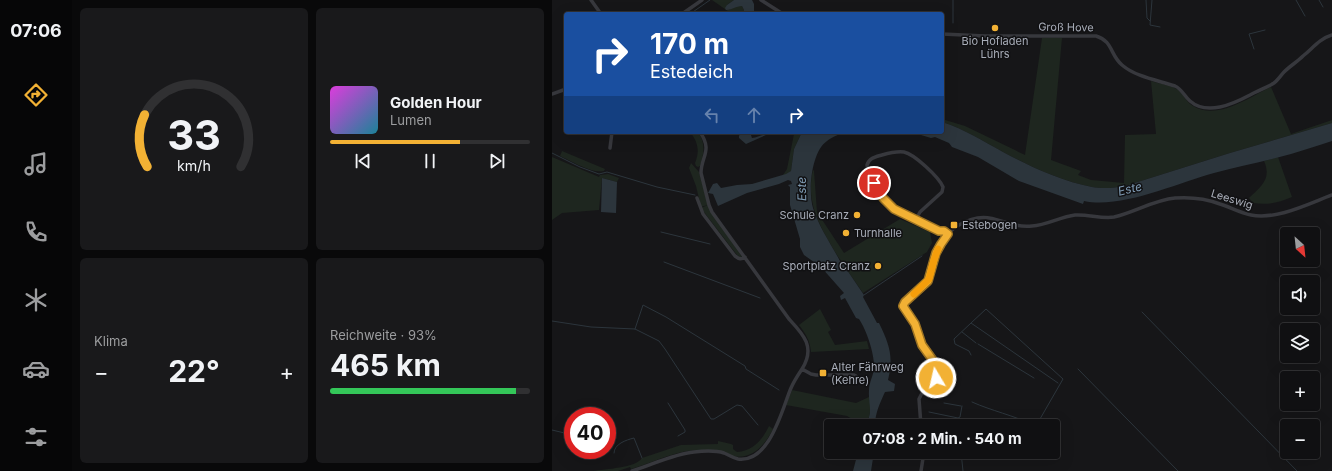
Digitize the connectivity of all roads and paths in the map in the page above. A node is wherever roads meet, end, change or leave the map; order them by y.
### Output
1 (591, 0) edge
2 (702, 0) edge
3 (761, 0) edge
4 (598, 12) edge
5 (685, 12) edge
6 (780, 12) edge
7 (944, 34) edge
8 (1332, 35) edge
9 (564, 90) edge
10 (552, 94) edge
11 (612, 134) edge
12 (701, 134) edge
13 (610, 148) dead end
14 (1332, 196) edge
15 (697, 198) dead end
16 (916, 219) junction
17 (939, 231) junction
18 (948, 234) junction
19 (945, 238) junction
20 (744, 257) junction
21 (802, 369) junction
22 (846, 375) dead end
23 (920, 419) edge
24 (923, 459) edge
25 (632, 471) edge
26 (921, 471) edge

1 - 4 street
2 - 5 street
3 - 6 street
7 - 8 street, Groß Hove
9 - 10 street
11 - 13 street
12 - 20 street
14 - 18 street, Leeswig
15 - 20 street
16 - 16 street
16 - 17 street
17 - 18 street
17 - 19 street
18 - 19 street
19 - 23 street
20 - 21 street
21 - 22 street
21 - 25 street
24 - 26 street

